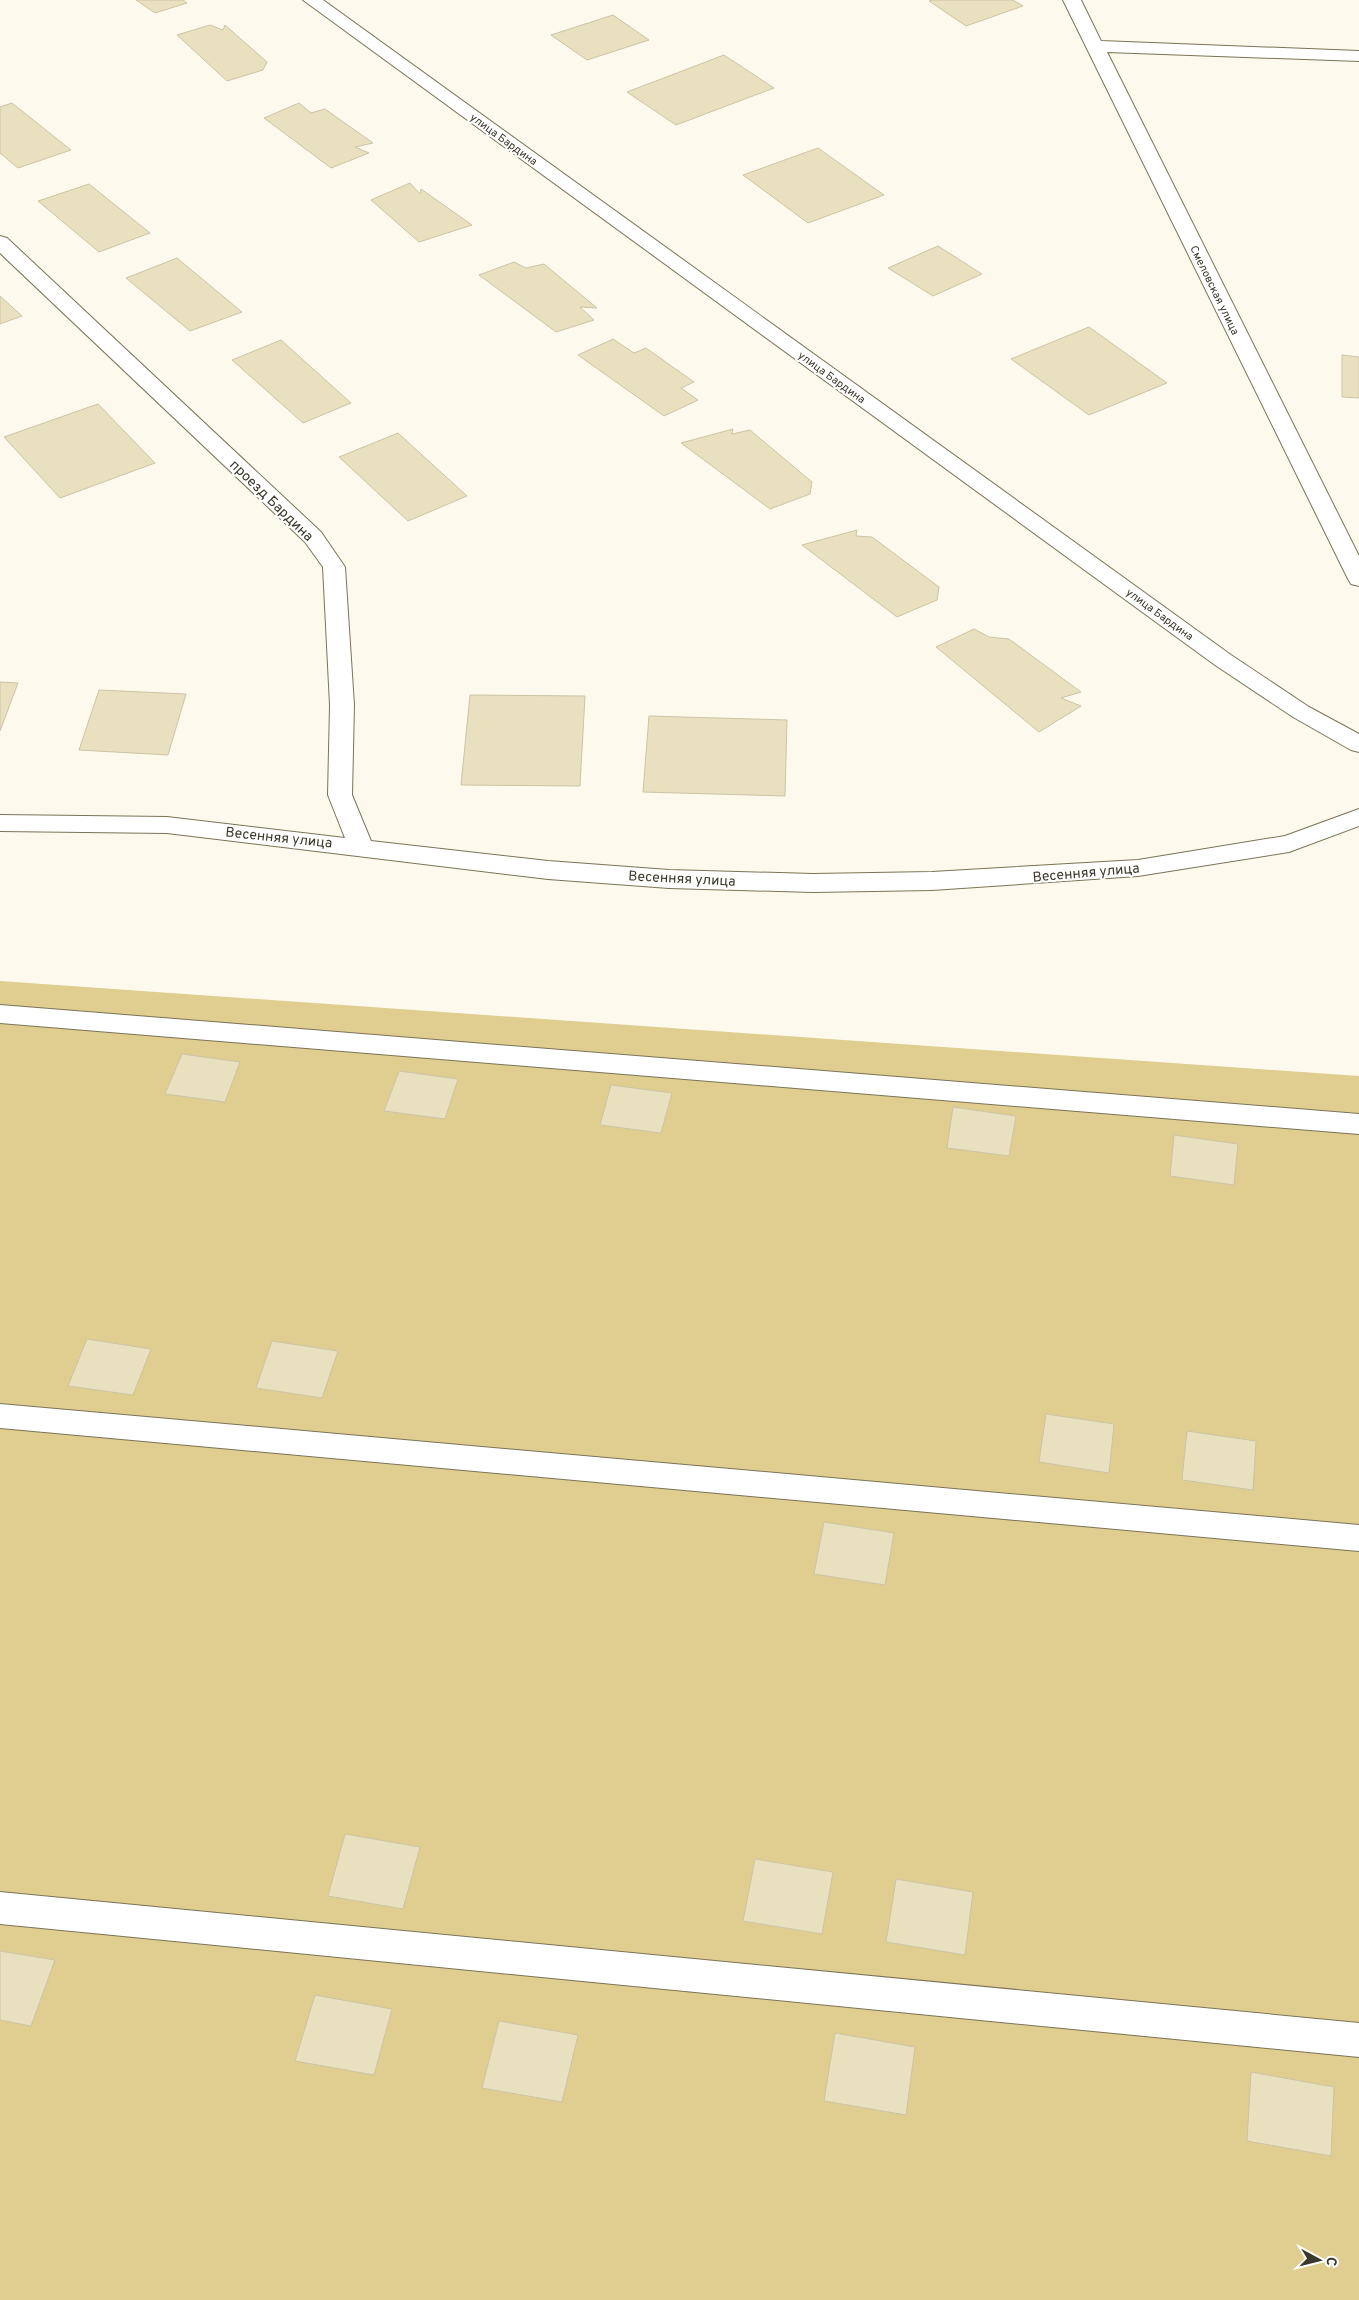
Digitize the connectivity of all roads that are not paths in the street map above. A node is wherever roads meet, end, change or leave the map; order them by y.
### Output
1 (312, 0) edge
2 (1072, 0) edge
3 (1094, 46) junction
4 (1359, 56) edge
5 (0, 242) edge
6 (1359, 580) edge
7 (1359, 744) edge
8 (1359, 817) edge
9 (0, 822) edge
10 (361, 846) junction
11 (0, 1014) edge
12 (1359, 1124) edge
13 (0, 1416) edge
14 (1359, 1538) edge
15 (0, 1908) edge
16 (1359, 2040) edge

1 - 7 street, улица Бардина
2 - 3 street, Смеловская улица
3 - 4 street
3 - 6 street, Смеловская улица
5 - 10 street, проезд Бардина
8 - 10 street, Весенняя улица
9 - 10 street, Весенняя улица
11 - 12 street
13 - 14 street
15 - 16 street

